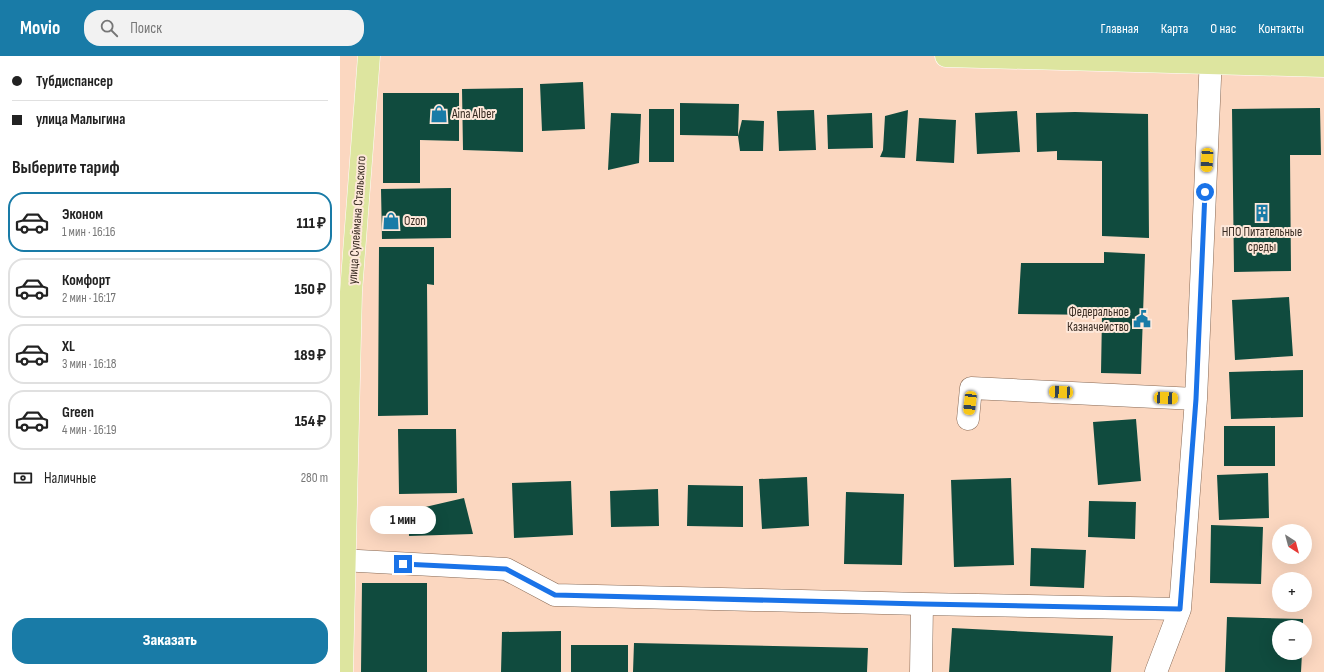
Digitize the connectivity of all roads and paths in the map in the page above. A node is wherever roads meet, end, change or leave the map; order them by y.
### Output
1 (362, 56) edge
2 (369, 56) edge
3 (946, 56) edge
4 (1211, 60) edge
5 (1324, 66) edge
6 (345, 314) edge
7 (1196, 399) junction
8 (968, 419) dead end
9 (340, 496) edge
10 (342, 560) edge
11 (922, 604) junction
12 (1180, 609) junction
13 (342, 672) edge
14 (921, 672) edge
15 (1156, 672) edge

1 - 9 main road, улица Сулеймана Стальского
2 - 6 main road, улица Сулеймана Стальского
3 - 4 main road
4 - 5 main road
4 - 7 street
6 - 10 main road, улица Сулеймана Стальского
7 - 8 street
7 - 12 street
10 - 11 street
10 - 13 main road, улица Сулеймана Стальского
11 - 12 street
11 - 14 street
12 - 15 street

